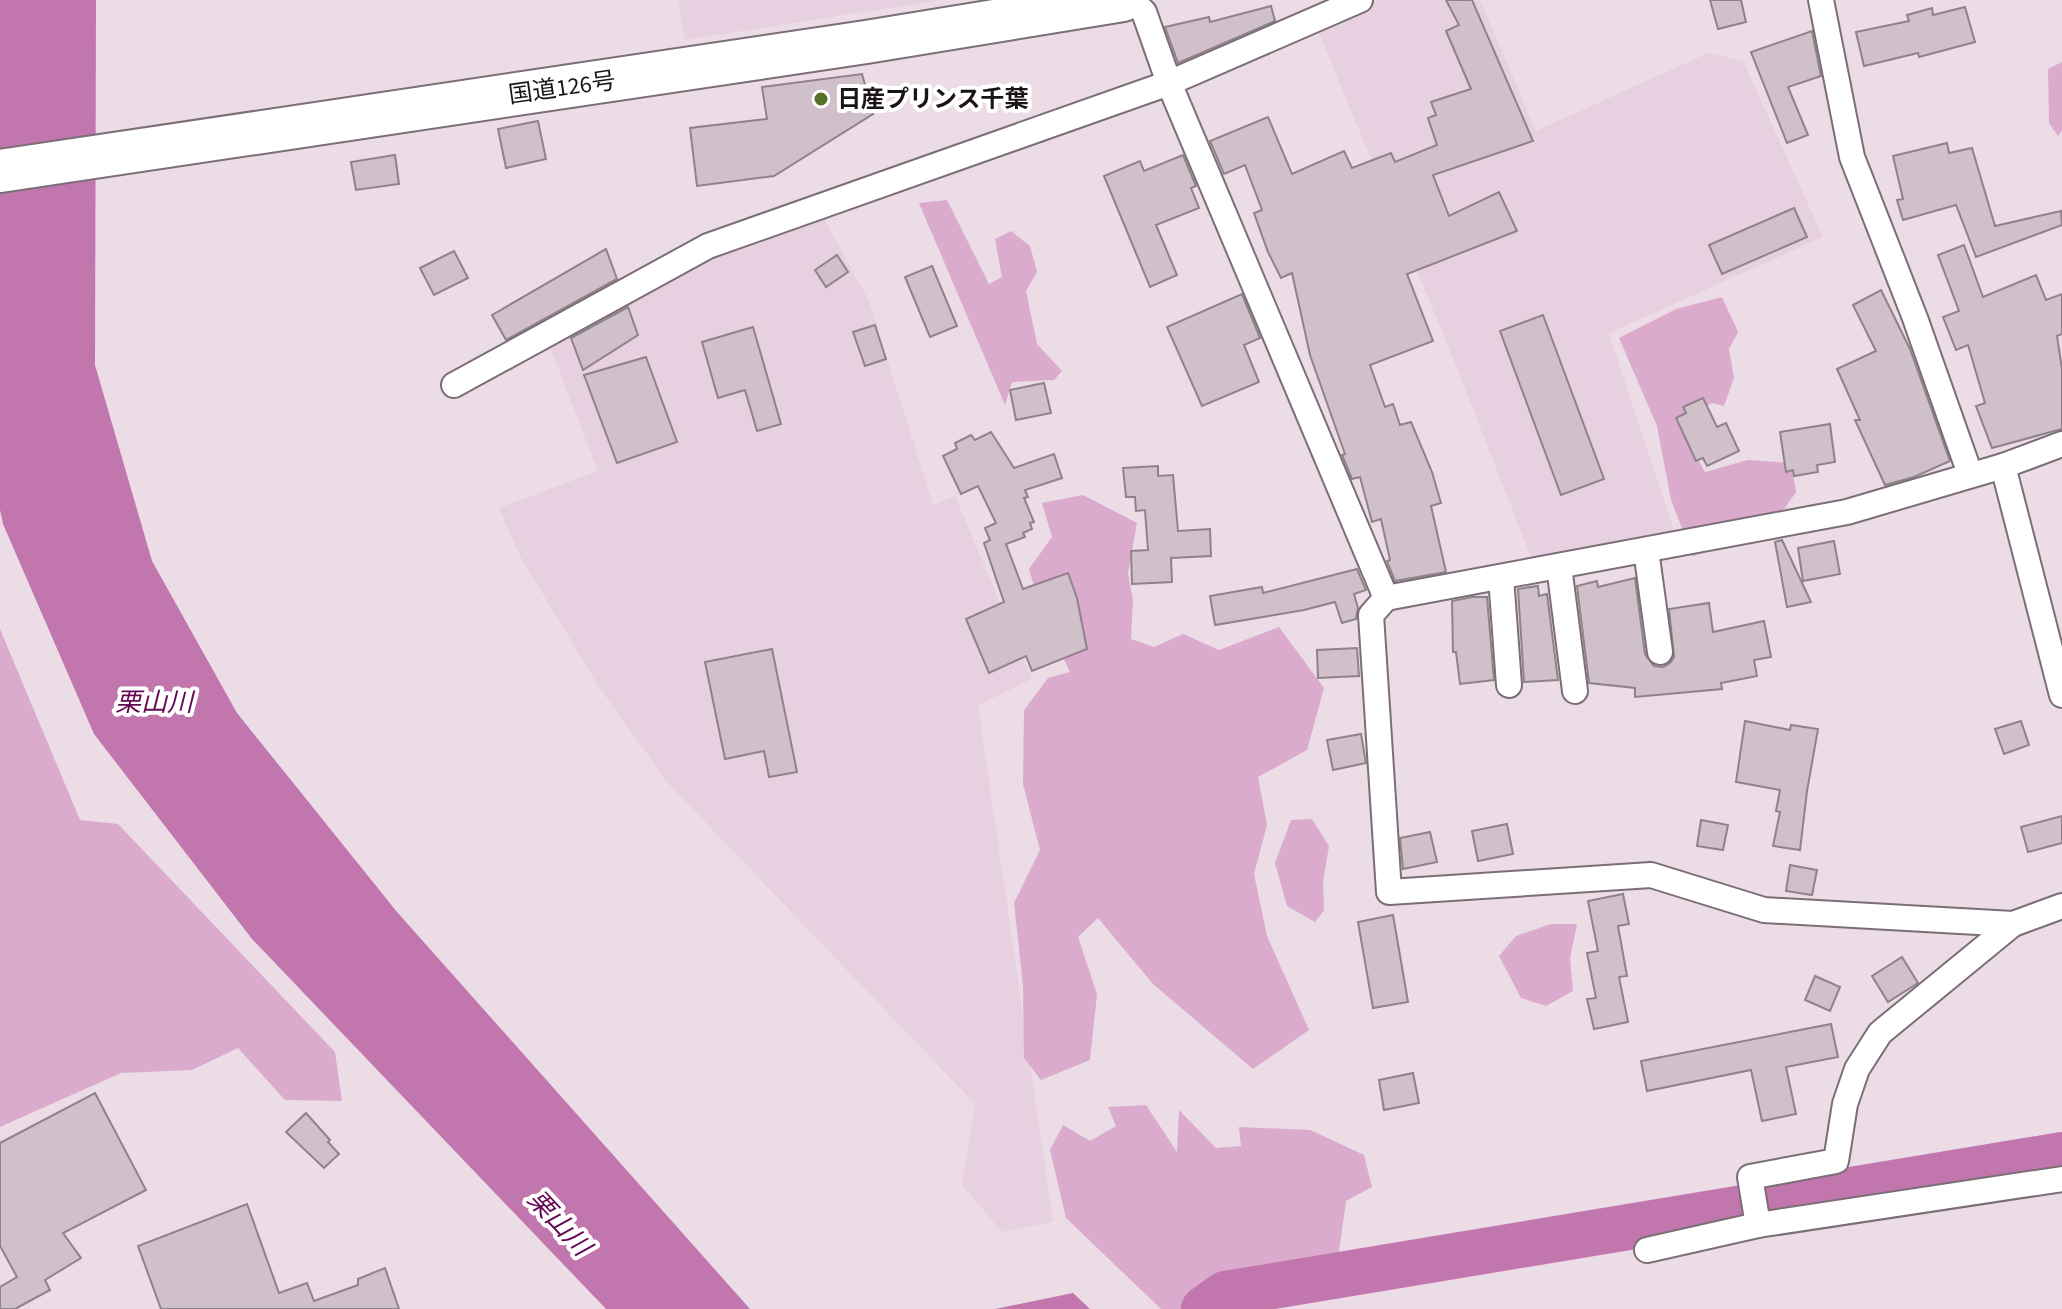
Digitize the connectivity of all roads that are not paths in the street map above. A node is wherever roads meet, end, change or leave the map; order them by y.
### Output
1 (1123, 0) edge
2 (1130, 0) edge
3 (1360, 0) edge
4 (1821, 0) edge
5 (1169, 83) junction
6 (0, 171) edge
7 (454, 385) dead end
8 (2062, 444) edge
9 (2003, 466) junction
10 (1970, 474) junction
11 (1646, 550) junction
12 (1559, 566) junction
13 (1501, 577) junction
14 (1386, 598) junction
15 (1660, 652) dead end
16 (1509, 685) dead end
17 (1575, 691) dead end
18 (2062, 695) edge
19 (2062, 906) edge
20 (2013, 924) junction
21 (2062, 1179) edge
22 (1758, 1225) junction
23 (1647, 1250) dead end

1 - 6 highway, 国道126号
2 - 5 street
3 - 5 street
4 - 10 street
5 - 7 street
5 - 14 street
8 - 9 street
9 - 10 street
9 - 18 street
10 - 11 street
11 - 12 street
11 - 15 street
12 - 13 street
12 - 17 street
13 - 14 street
13 - 16 street
14 - 20 street
19 - 20 street
20 - 22 street
21 - 22 street
22 - 23 street

